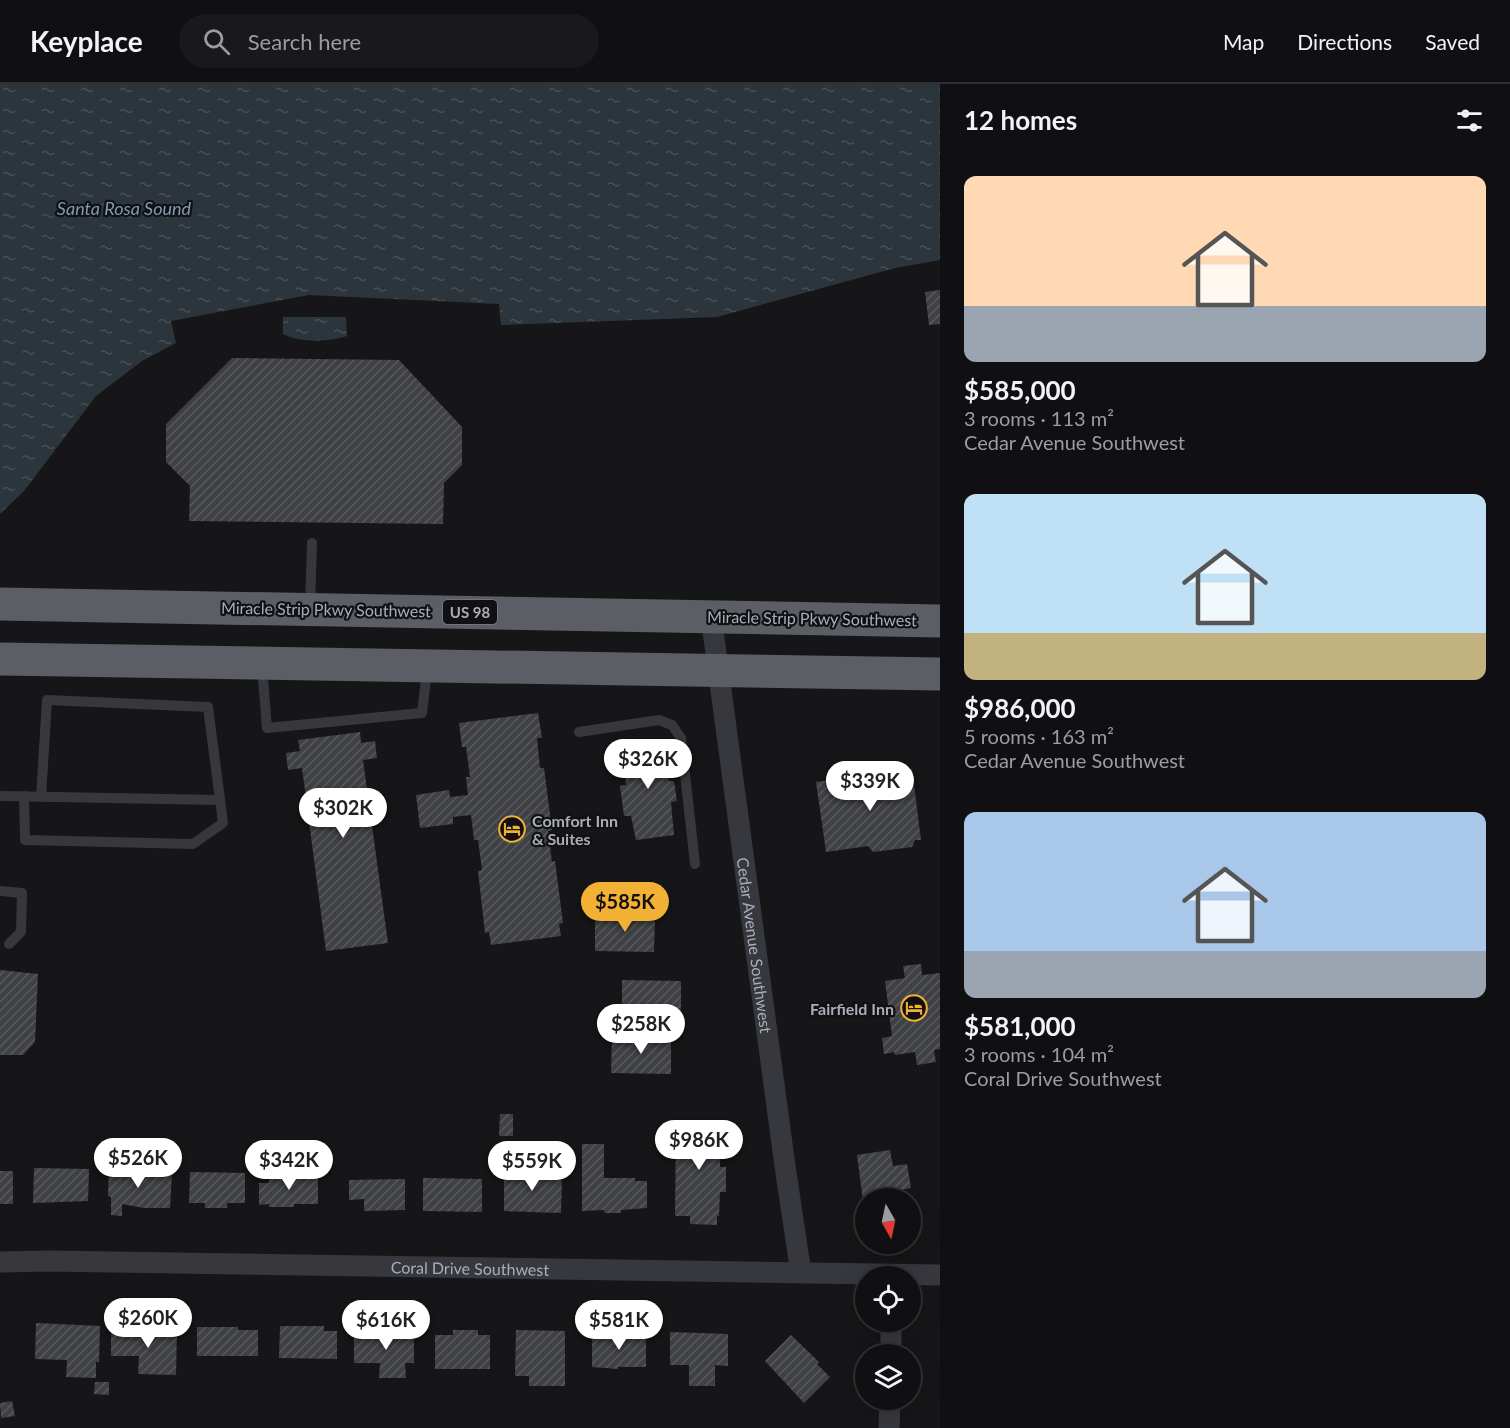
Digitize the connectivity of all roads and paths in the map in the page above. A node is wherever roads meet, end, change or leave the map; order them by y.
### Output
1 (312, 543) dead end
2 (0, 604) edge
3 (69, 605) junction
4 (310, 609) junction
5 (711, 616) junction
6 (940, 621) edge
7 (0, 626) edge
8 (0, 659) edge
9 (262, 663) junction
10 (428, 666) junction
11 (719, 670) junction
12 (940, 674) edge
13 (579, 732) dead end
14 (0, 796) edge
15 (24, 796) junction
16 (41, 797) junction
17 (220, 800) junction
18 (694, 864) dead end
19 (0, 891) edge
20 (9, 944) dead end
21 (0, 1262) edge
22 (801, 1273) junction
23 (855, 1275) edge
24 (921, 1275) edge
25 (940, 1275) edge
26 (890, 1410) edge
27 (889, 1428) edge

1 - 4 lane
2 - 3 highway, Miracle Strip Pkwy Southwest / US 98
3 - 4 highway, Miracle Strip Pkwy Southwest / US 98
3 - 7 highway
4 - 5 highway, Miracle Strip Pkwy Southwest / US 98
5 - 6 highway, Miracle Strip Pkwy Southwest / US 98
5 - 11 street, Cedar Avenue Southwest
8 - 9 highway
9 - 10 highway
9 - 10 lane
10 - 11 highway
11 - 12 highway
11 - 22 street, Cedar Avenue Southwest
13 - 18 lane
14 - 15 lane
15 - 16 lane
15 - 17 lane
16 - 17 lane
16 - 17 lane
19 - 20 lane
21 - 22 street, Coral Drive Southwest
22 - 23 street, Coral Drive Southwest
24 - 25 street, Coral Drive Southwest
26 - 27 street

